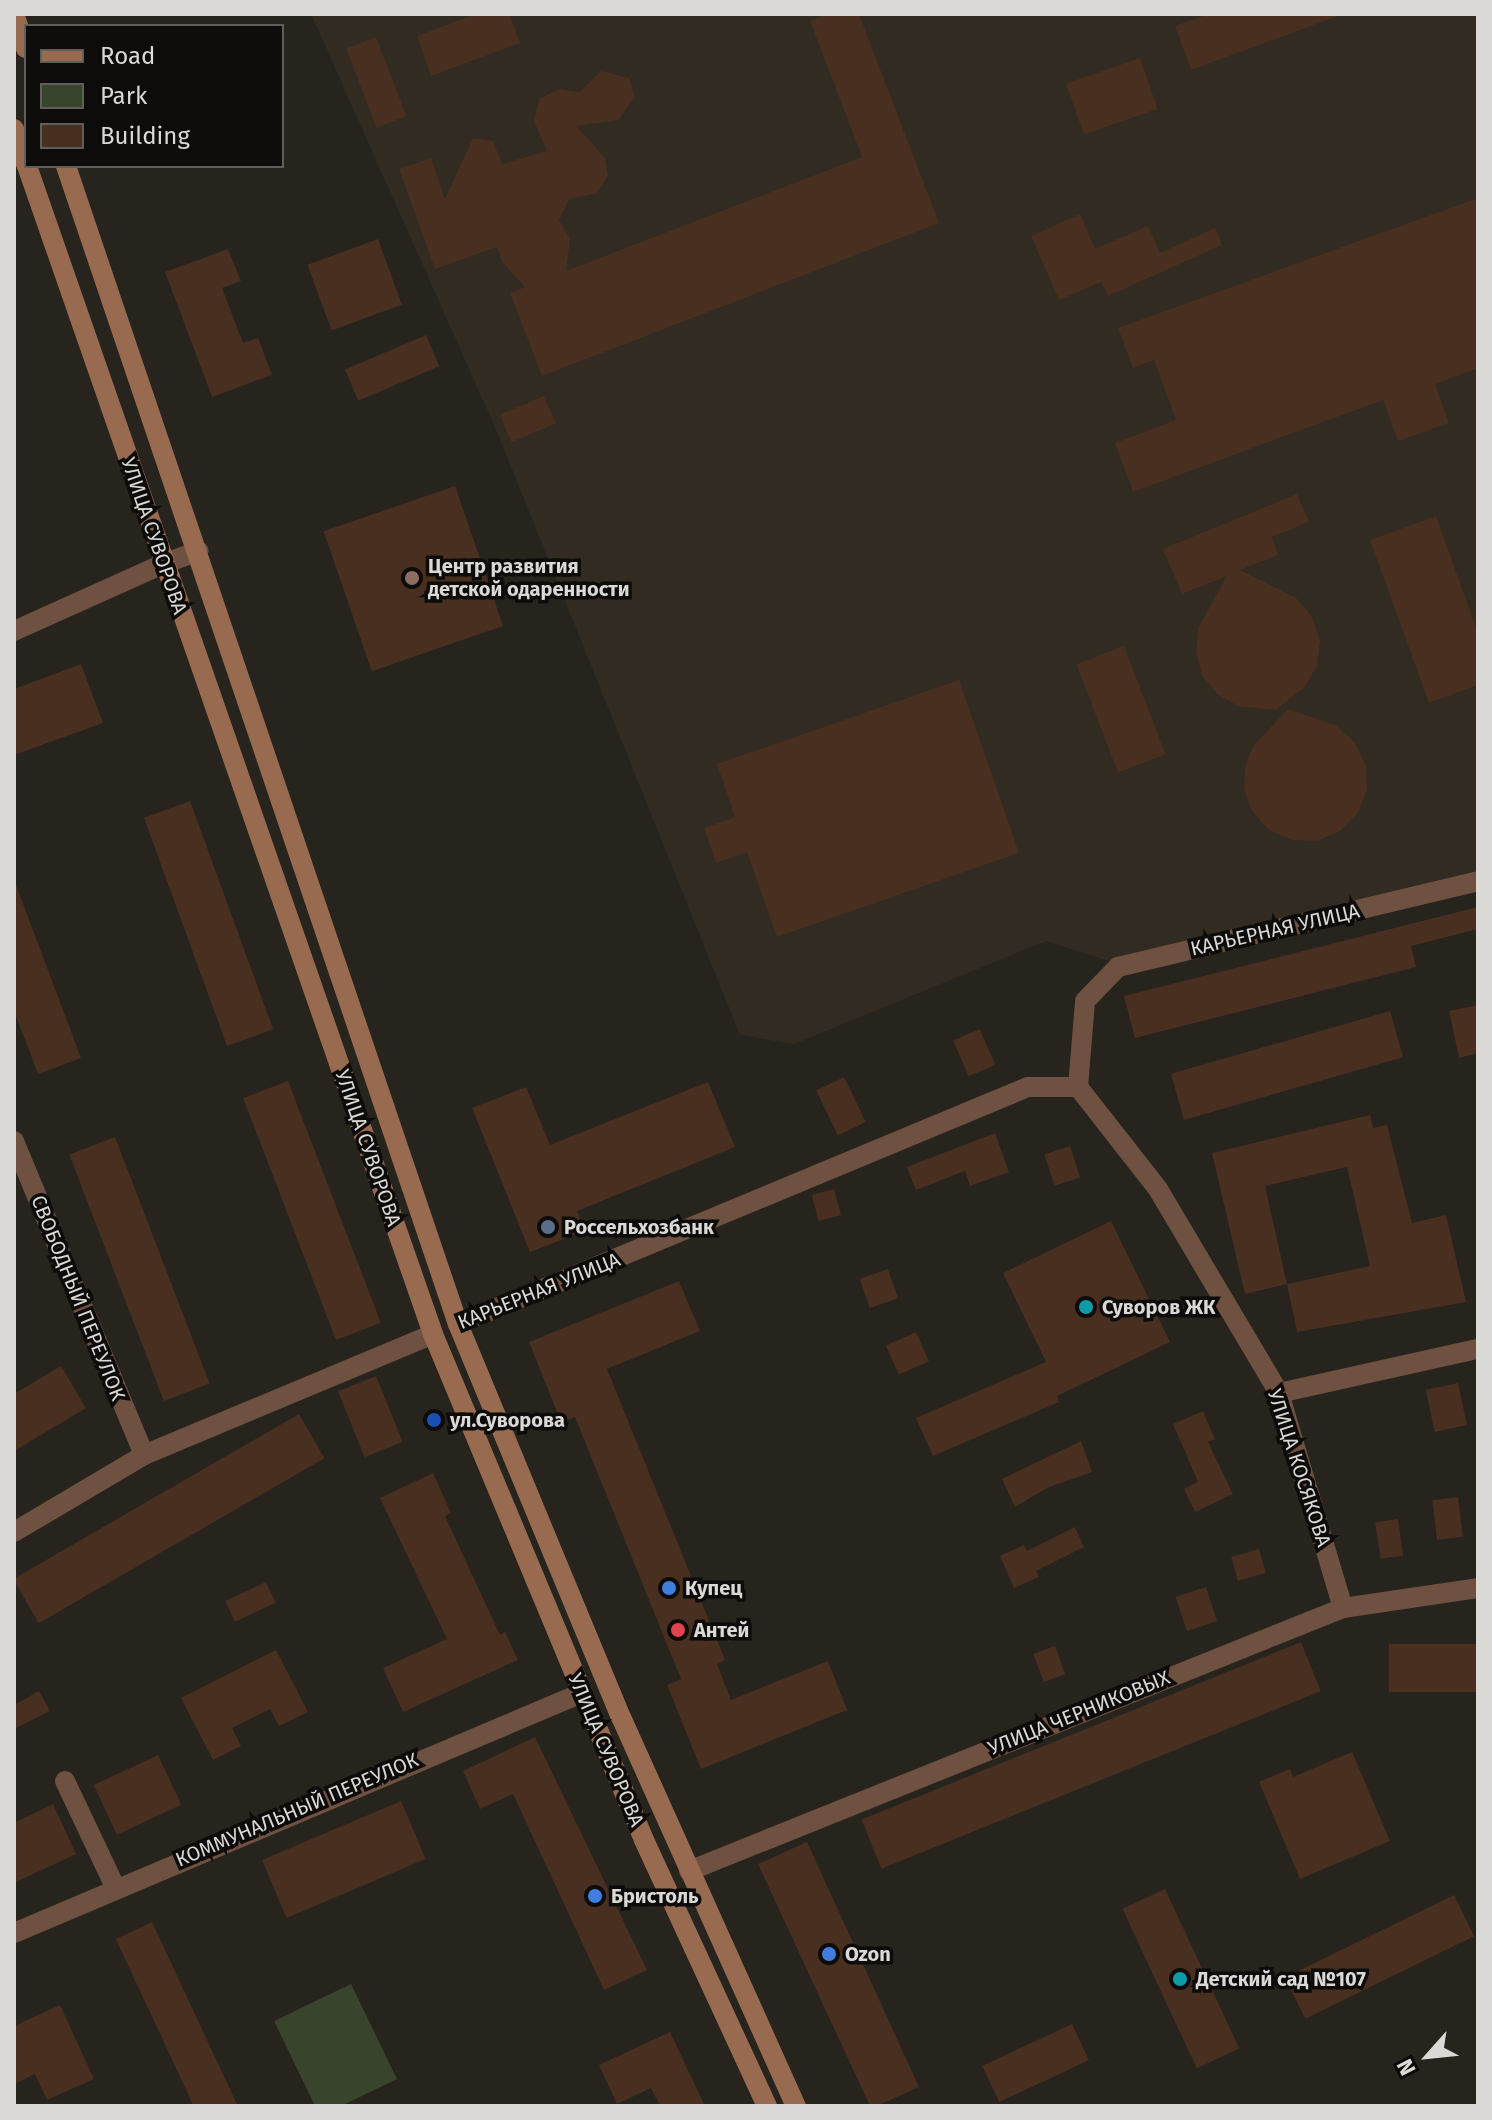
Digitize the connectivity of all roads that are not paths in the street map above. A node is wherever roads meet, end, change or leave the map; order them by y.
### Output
1 (14, 14) edge
2 (24, 42) edge
3 (14, 129) edge
4 (24, 159) edge
5 (27, 168) edge
6 (67, 168) edge
7 (199, 551) junction
8 (163, 564) junction
9 (14, 631) edge
10 (1478, 881) edge
11 (1078, 1087) junction
12 (14, 1141) edge
13 (458, 1324) junction
14 (433, 1334) junction
15 (1478, 1349) edge
16 (1279, 1393) junction
17 (144, 1455) junction
18 (14, 1532) edge
19 (1478, 1588) edge
20 (1343, 1608) junction
21 (582, 1693) junction
22 (65, 1781) dead end
23 (689, 1871) junction
24 (115, 1887) junction
25 (14, 1933) edge
26 (767, 2106) edge
27 (796, 2106) edge

1 - 2 main road
3 - 4 main road, УЛИЦА СУВОРОВА
5 - 8 main road, УЛИЦА СУВОРОВА
6 - 7 main road, УЛИЦА СУВОРОВА
7 - 8 street
7 - 13 main road, УЛИЦА СУВОРОВА
8 - 9 street
8 - 14 main road, УЛИЦА СУВОРОВА
10 - 11 street, КАРЬЕРНАЯ УЛИЦА
11 - 13 street, КАРЬЕРНАЯ УЛИЦА
11 - 16 street, УЛИЦА КОСЯКОВА
12 - 17 street, СВОБОДНЫЙ ПЕРЕУЛОК
13 - 14 street, КАРЬЕРНАЯ УЛИЦА
13 - 23 main road, УЛИЦА СУВОРОВА
14 - 17 street, КАРЬЕРНАЯ УЛИЦА
14 - 21 main road, УЛИЦА СУВОРОВА
15 - 16 street
16 - 20 street, УЛИЦА КОСЯКОВА
17 - 18 street, КАРЬЕРНАЯ УЛИЦА
19 - 20 street, УЛИЦА ЧЕРНИКОВЫХ
20 - 23 street, УЛИЦА ЧЕРНИКОВЫХ
21 - 24 street, КОММУНАЛЬНЫЙ ПЕРЕУЛОК
21 - 26 main road, УЛИЦА СУВОРОВА
22 - 24 street
23 - 27 main road, УЛИЦА СУВОРОВА
24 - 25 street, КОММУНАЛЬНЫЙ ПЕРЕУЛОК

